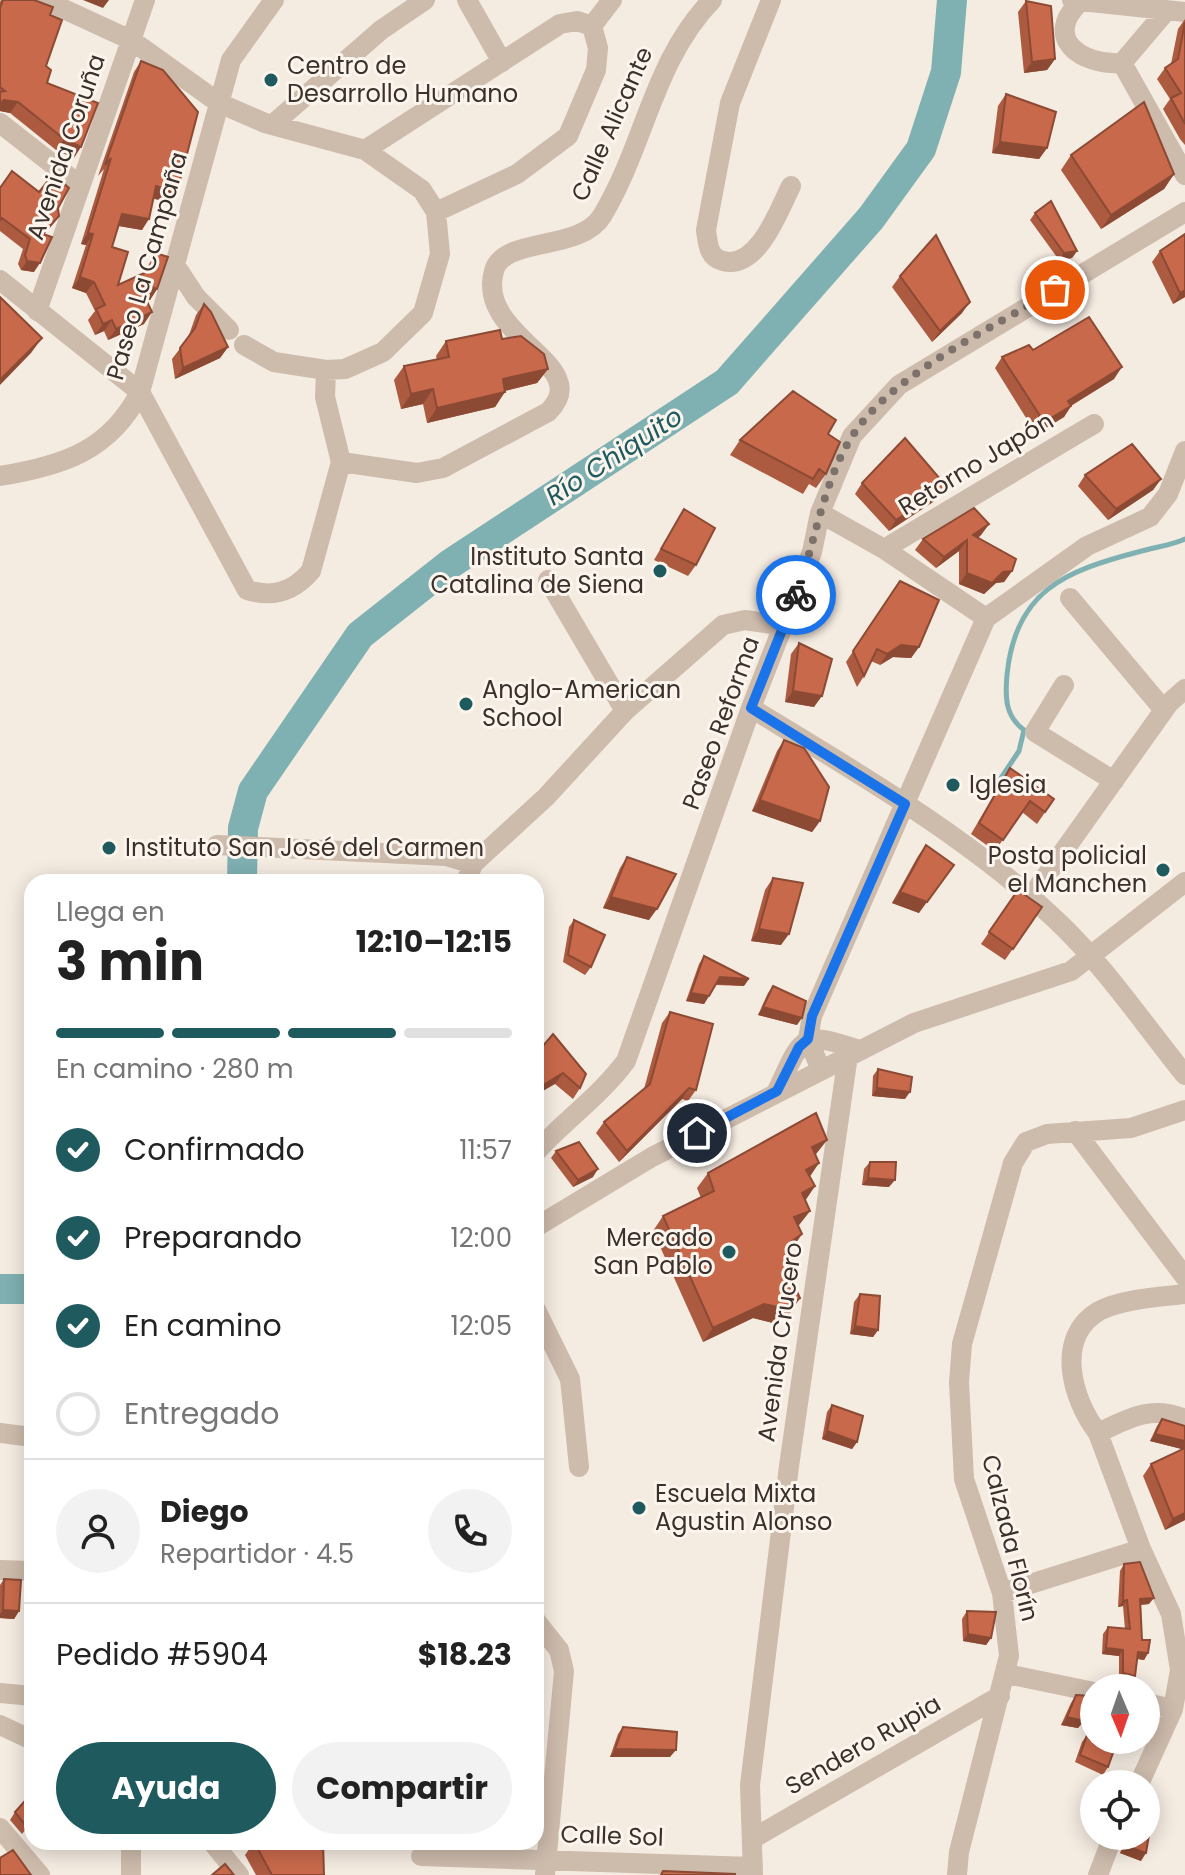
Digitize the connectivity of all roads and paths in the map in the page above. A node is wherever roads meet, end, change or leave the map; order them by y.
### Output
1 (44, 0) edge
2 (145, 0) edge
3 (274, 0) edge
4 (425, 0) edge
5 (467, 0) edge
6 (612, 0) edge
7 (712, 0) edge
8 (771, 0) edge
9 (1076, 1) edge
10 (1176, 11) edge
11 (592, 26) junction
12 (131, 40) junction
13 (502, 62) junction
14 (1122, 63) junction
15 (219, 103) junction
16 (0, 123) edge
17 (272, 125) junction
18 (365, 150) junction
19 (1185, 175) edge
20 (78, 184) junction
21 (791, 186) dead end
22 (436, 212) junction
23 (1185, 212) edge
24 (175, 265) junction
25 (0, 280) edge
26 (37, 311) junction
27 (229, 330) dead end
28 (244, 345) dead end
29 (326, 370) junction
30 (140, 392) junction
31 (1094, 424) dead end
32 (1185, 451) edge
33 (341, 462) junction
34 (0, 476) edge
35 (820, 513) junction
36 (884, 549) junction
37 (548, 580) dead end
38 (1070, 598) dead end
39 (986, 618) junction
40 (785, 626) junction
41 (1064, 685) dead end
42 (1185, 689) edge
43 (751, 708) junction
44 (1164, 710) junction
45 (625, 711) junction
46 (1114, 781) junction
47 (905, 804) junction
48 (217, 845) dead end
49 (470, 873) edge
50 (1185, 882) edge
51 (1031, 897) junction
52 (1091, 959) junction
53 (808, 1039) junction
54 (853, 1053) junction
55 (821, 1070) junction
56 (1185, 1075) edge
57 (777, 1091) junction
58 (1185, 1110) edge
59 (1075, 1131) junction
60 (544, 1143) edge
61 (544, 1220) edge
62 (1185, 1277) edge
63 (1185, 1294) edge
64 (544, 1326) edge
65 (1185, 1419) edge
66 (0, 1433) edge
67 (1098, 1433) junction
68 (24, 1436) edge
69 (579, 1467) dead end
70 (1141, 1549) junction
71 (0, 1570) edge
72 (24, 1571) edge
73 (1002, 1593) junction
74 (1178, 1611) edge
75 (544, 1631) edge
76 (1007, 1674) junction
77 (1080, 1689) edge
78 (0, 1693) edge
79 (24, 1695) edge
80 (1000, 1696) junction
81 (1160, 1706) edge
82 (1173, 1709) junction
83 (0, 1725) edge
84 (24, 1736) edge
85 (1145, 1770) edge
86 (0, 1828) edge
87 (752, 1839) junction
88 (131, 1850) edge
89 (219, 1850) edge
90 (1108, 1850) edge
91 (421, 1858) edge
92 (545, 1868) edge
93 (640, 1869) edge
94 (753, 1871) edge
95 (40, 1875) edge
96 (131, 1875) edge
97 (239, 1875) edge
98 (957, 1875) edge
99 (1098, 1875) edge

1 - 12 street
2 - 12 street, Avenida Coruña
3 - 15 street, Paseo La Campaña
4 - 17 street
5 - 13 street
6 - 11 street
7 - 33 street, Calle Alicante
8 - 21 street
9 - 10 street
9 - 14 street
10 - 14 street
11 - 13 street
11 - 22 street
12 - 15 street
12 - 20 street, Avenida Coruña
13 - 18 street
14 - 19 street
15 - 17 street
15 - 24 street, Paseo La Campaña
16 - 20 street
17 - 18 street
18 - 22 street
20 - 26 street, Avenida Coruña
22 - 29 street
23 - 35 street, Paseo Reforma
24 - 27 street
24 - 30 street, Paseo La Campaña
25 - 26 street
26 - 30 street
28 - 29 street
29 - 33 street
30 - 33 street
30 - 34 street, Paseo La Campaña
31 - 36 street, Retorno Japón
32 - 39 street
35 - 36 street
35 - 40 street, Paseo Reforma
36 - 39 street
37 - 45 street
38 - 44 street
39 - 47 street
40 - 43 street, Paseo Reforma
40 - 45 street
41 - 46 street
42 - 44 street
43 - 47 street
43 - 60 street, Paseo Reforma
44 - 46 street
45 - 49 street
46 - 51 street
47 - 51 street
47 - 53 street
48 - 49 street
50 - 52 street
51 - 52 street
52 - 54 street
52 - 56 street
53 - 54 street
53 - 55 street
53 - 57 street
54 - 55 street
54 - 87 street, Avenida Crucero
55 - 57 street
57 - 61 street
58 - 59 street, Calzada Florín
59 - 62 street
59 - 73 street, Calzada Florín
63 - 67 street
64 - 69 street
65 - 67 street
66 - 68 street
67 - 70 street
70 - 73 street
70 - 74 street
71 - 72 street
73 - 76 street, Calzada Florín
74 - 82 street
75 - 92 street
76 - 77 street
76 - 80 street, Calzada Florín
78 - 79 street
80 - 87 street, Sendero Rupia
80 - 98 street, Calzada Florín
81 - 82 street
82 - 85 street
83 - 84 street
86 - 95 street
87 - 94 street, Avenida Crucero
88 - 96 street
89 - 97 street
90 - 99 street
91 - 92 street, Calle Sol
92 - 93 street, Calle Sol
93 - 94 street, Calle Sol

